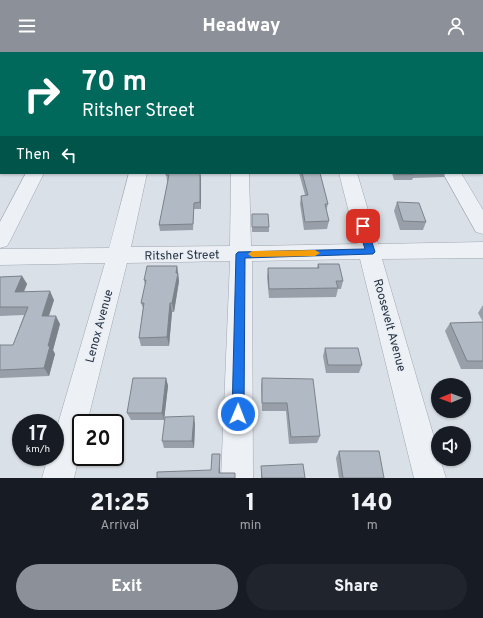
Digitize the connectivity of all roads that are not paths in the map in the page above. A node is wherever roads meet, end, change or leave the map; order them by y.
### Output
1 (35, 174) edge
2 (138, 174) edge
3 (240, 174) edge
4 (348, 174) edge
5 (453, 174) edge
6 (483, 227) edge
7 (0, 241) edge
8 (483, 250) edge
9 (370, 252) junction
10 (241, 254) junction
11 (118, 256) junction
12 (0, 257) edge
13 (58, 478) edge
14 (237, 478) edge
15 (430, 478) edge

1 - 7 street
2 - 11 street, Lenox Avenue
3 - 10 street
4 - 9 street, Roosevelt Avenue
5 - 6 street
8 - 9 street, Ritsher Street
9 - 10 street, Ritsher Street
9 - 15 street, Roosevelt Avenue
10 - 11 street, Ritsher Street
10 - 14 street
11 - 12 street, Ritsher Street
11 - 13 street, Lenox Avenue

